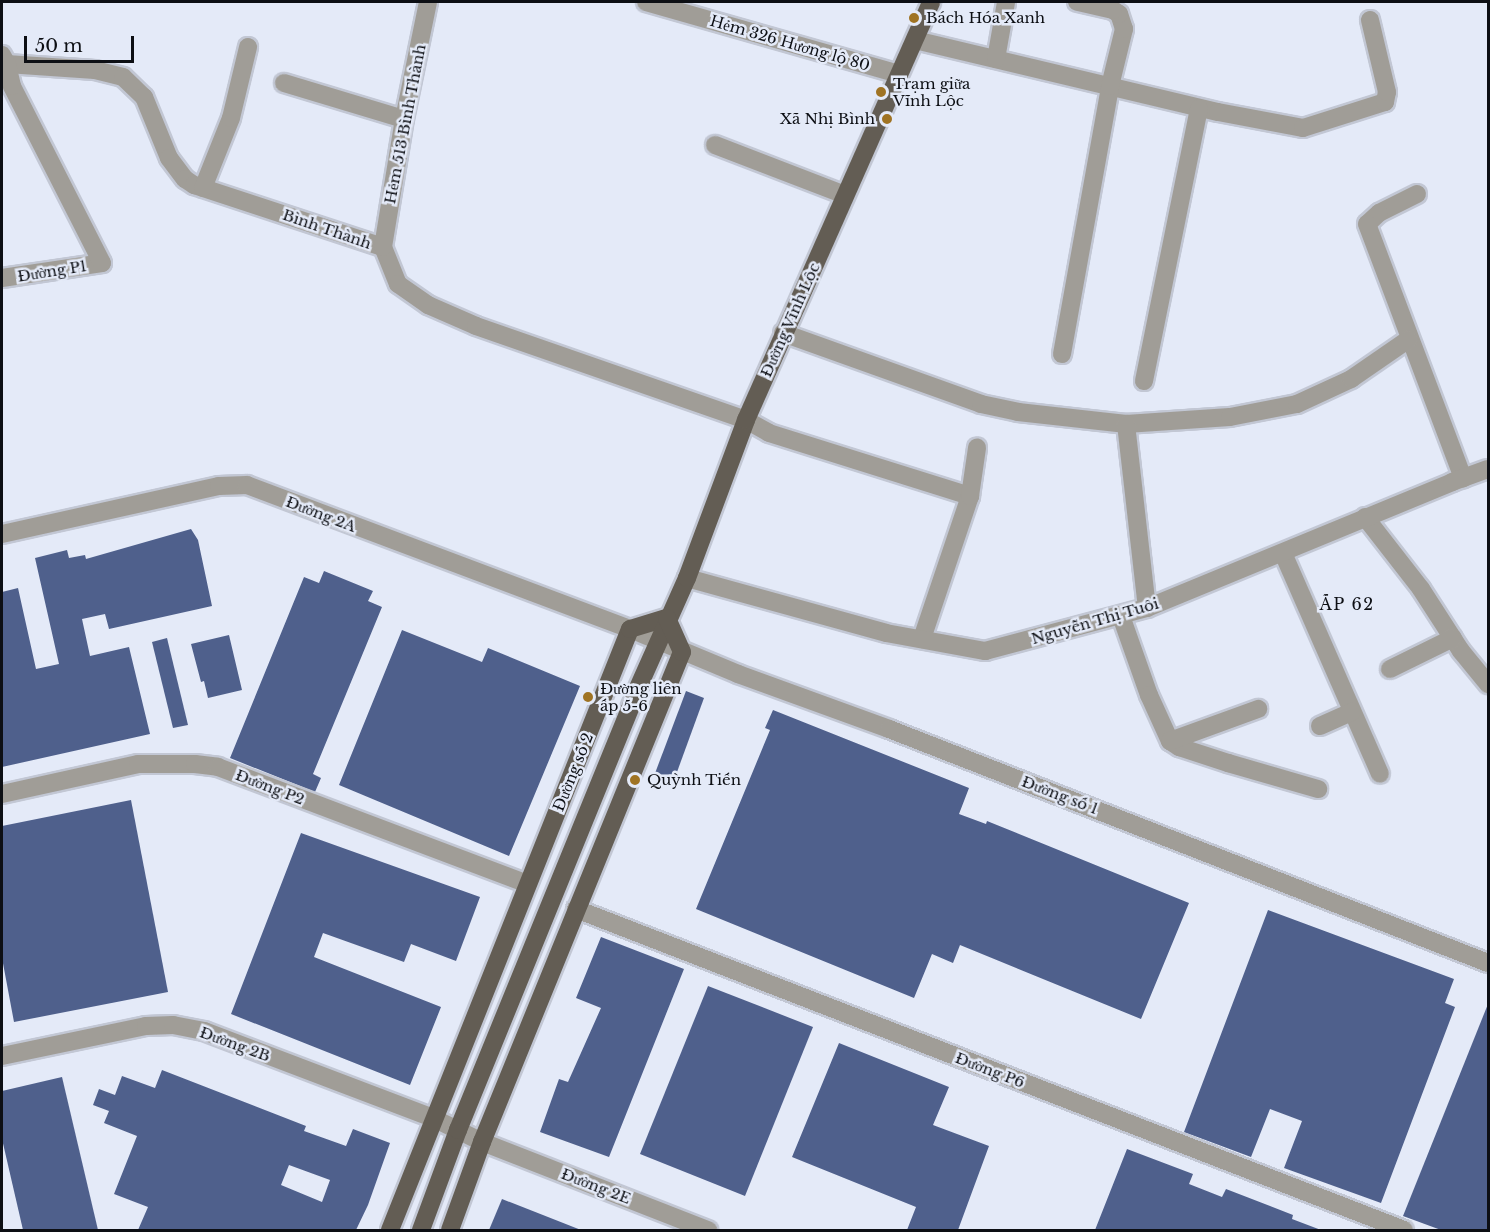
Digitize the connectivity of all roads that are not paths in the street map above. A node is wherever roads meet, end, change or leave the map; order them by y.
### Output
1 (429, 2) edge
2 (646, 2) edge
3 (931, 2) edge
4 (1006, 2) edge
5 (1077, 2) edge
6 (1370, 20) dead end
7 (915, 40) junction
8 (248, 47) dead end
9 (4, 59) edge
10 (996, 59) junction
11 (899, 74) junction
12 (284, 83) dead end
13 (1110, 86) junction
14 (1199, 108) junction
15 (404, 119) junction
16 (715, 145) dead end
17 (203, 188) junction
18 (1417, 194) dead end
19 (845, 195) junction
20 (382, 247) junction
21 (2, 278) edge
22 (783, 333) junction
23 (1408, 339) junction
24 (1062, 354) dead end
25 (1144, 381) dead end
26 (746, 420) junction
27 (1126, 424) junction
28 (977, 448) dead end
29 (1488, 469) edge
30 (1463, 478) junction
31 (970, 496) junction
32 (1365, 517) junction
33 (2, 534) edge
34 (1283, 553) junction
35 (687, 578) junction
36 (1147, 608) junction
37 (1121, 616) junction
38 (667, 618) junction
39 (630, 629) junction
40 (1453, 638) junction
41 (921, 639) junction
42 (660, 642) junction
43 (682, 652) junction
44 (1390, 669) dead end
45 (1488, 684) edge
46 (1258, 709) dead end
47 (1352, 712) junction
48 (1320, 726) dead end
49 (1170, 741) junction
50 (1380, 774) dead end
51 (1318, 789) dead end
52 (2, 794) edge
53 (528, 884) junction
54 (576, 909) junction
55 (1488, 963) edge
56 (2, 1056) edge
57 (433, 1119) junction
58 (458, 1130) junction
59 (482, 1142) junction
60 (390, 1230) edge
61 (421, 1230) edge
62 (450, 1230) edge
63 (708, 1230) edge
64 (1404, 1230) edge

1 - 15 street, Hẻm 513 Bình Thành
2 - 11 street, Hẻm 326 Hương lộ 80
3 - 7 main road, Đường Vĩnh Lộc
4 - 10 street
5 - 13 street
6 - 14 street
7 - 10 street
7 - 11 main road, Đường Vĩnh Lộc
8 - 17 street
9 - 17 street, Bình Thành
9 - 21 street, Đường P1
10 - 13 street
11 - 19 main road, Đường Vĩnh Lộc
12 - 15 street
13 - 14 street
13 - 24 street
14 - 25 street
15 - 20 street, Hẻm 513 Bình Thành
16 - 19 street
17 - 20 street, Bình Thành
18 - 23 street
19 - 22 main road, Đường Vĩnh Lộc
20 - 26 street, Bình Thành
22 - 26 main road, Đường Vĩnh Lộc
22 - 27 street
23 - 27 street
23 - 30 street
26 - 31 street, Bình Thành
26 - 35 main road, Đường Vĩnh Lộc
27 - 36 street
28 - 31 street
29 - 30 street, Nguyễn Thị Tuôi
30 - 32 street, Nguyễn Thị Tuôi
31 - 41 street
32 - 34 street, Nguyễn Thị Tuôi
32 - 40 street
33 - 39 street, Đường 2A
34 - 36 street, Nguyễn Thị Tuôi
34 - 47 street
35 - 38 main road, Đường Vĩnh Lộc
35 - 41 street, Nguyễn Thị Tuôi
36 - 37 street, Nguyễn Thị Tuôi
37 - 41 street, Nguyễn Thị Tuôi
37 - 49 street
38 - 39 main road
38 - 42 main road, Đường Vĩnh Lộc
38 - 43 main road
39 - 42 street, Đường số 1
39 - 53 main road, Đường số 2
40 - 44 street
40 - 45 street
42 - 43 street, Đường số 1
42 - 58 main road, Đường số 2
43 - 54 main road
43 - 55 street, Đường số 1
46 - 49 street
47 - 48 street
47 - 50 street
49 - 51 street
52 - 53 street, Đường P2
53 - 57 main road, Đường số 2
54 - 59 main road
54 - 64 street, Đường P6
56 - 57 street, Đường 2B
57 - 58 street, Đường 2B
57 - 60 main road, Đường số 2
58 - 59 street, Đường 2E
58 - 61 main road, Đường số 2
59 - 62 main road
59 - 63 street, Đường 2E

